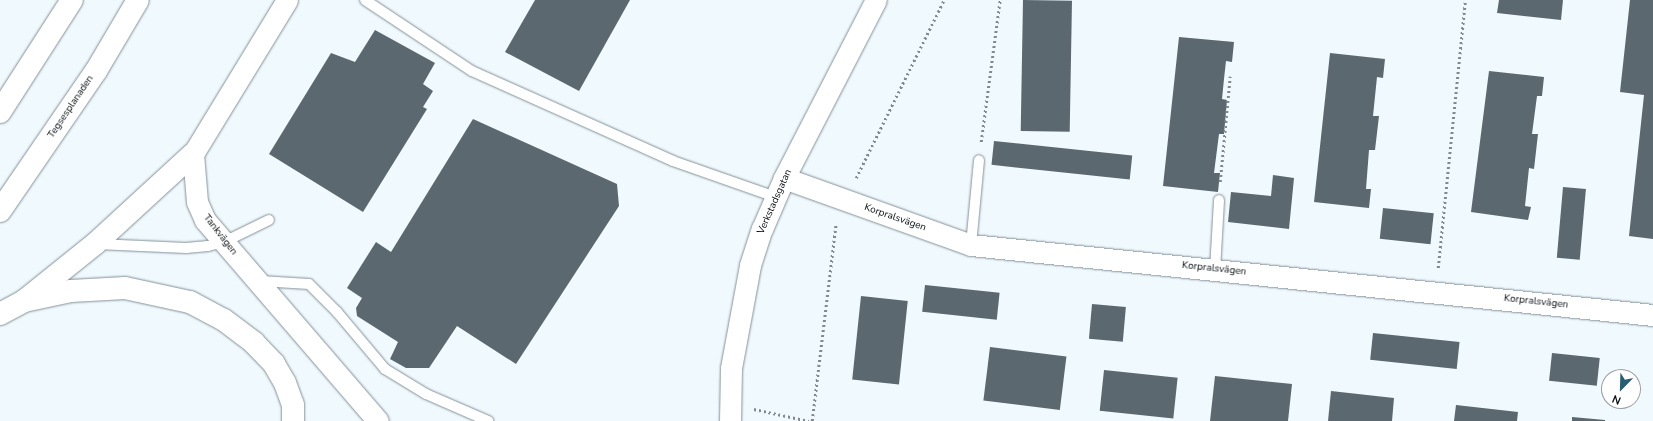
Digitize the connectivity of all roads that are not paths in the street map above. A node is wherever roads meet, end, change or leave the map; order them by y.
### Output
1 (72, 0) edge
2 (138, 0) edge
3 (287, 0) edge
4 (365, 0) edge
5 (876, 0) edge
6 (0, 112) edge
7 (193, 154) junction
8 (979, 160) road end
9 (780, 188) junction
10 (1219, 200) road end
11 (0, 211) edge
12 (269, 220) dead end
13 (224, 242) junction
14 (95, 244) junction
15 (971, 245) junction
16 (1215, 270) junction
17 (260, 281) junction
18 (24, 301) junction
19 (0, 314) edge
20 (1653, 314) edge
21 (730, 412) edge
22 (293, 421) edge
23 (378, 421) edge
24 (488, 421) edge

1 - 6 main road
2 - 11 main road, Tegsesplanaden
3 - 7 street
4 - 9 lane
5 - 9 street, Verkstadsgatan
7 - 13 street, Tankvägen
7 - 14 main road
8 - 15 lane
9 - 15 street, Korpralsvägen
9 - 21 street, Verkstadsgatan
10 - 16 lane
12 - 13 lane
13 - 14 lane
13 - 17 street, Tankvägen
14 - 18 main road
15 - 16 street, Korpralsvägen
16 - 20 street, Korpralsvägen
17 - 23 street, Tankvägen
17 - 24 lane
18 - 19 main road
18 - 22 main road

